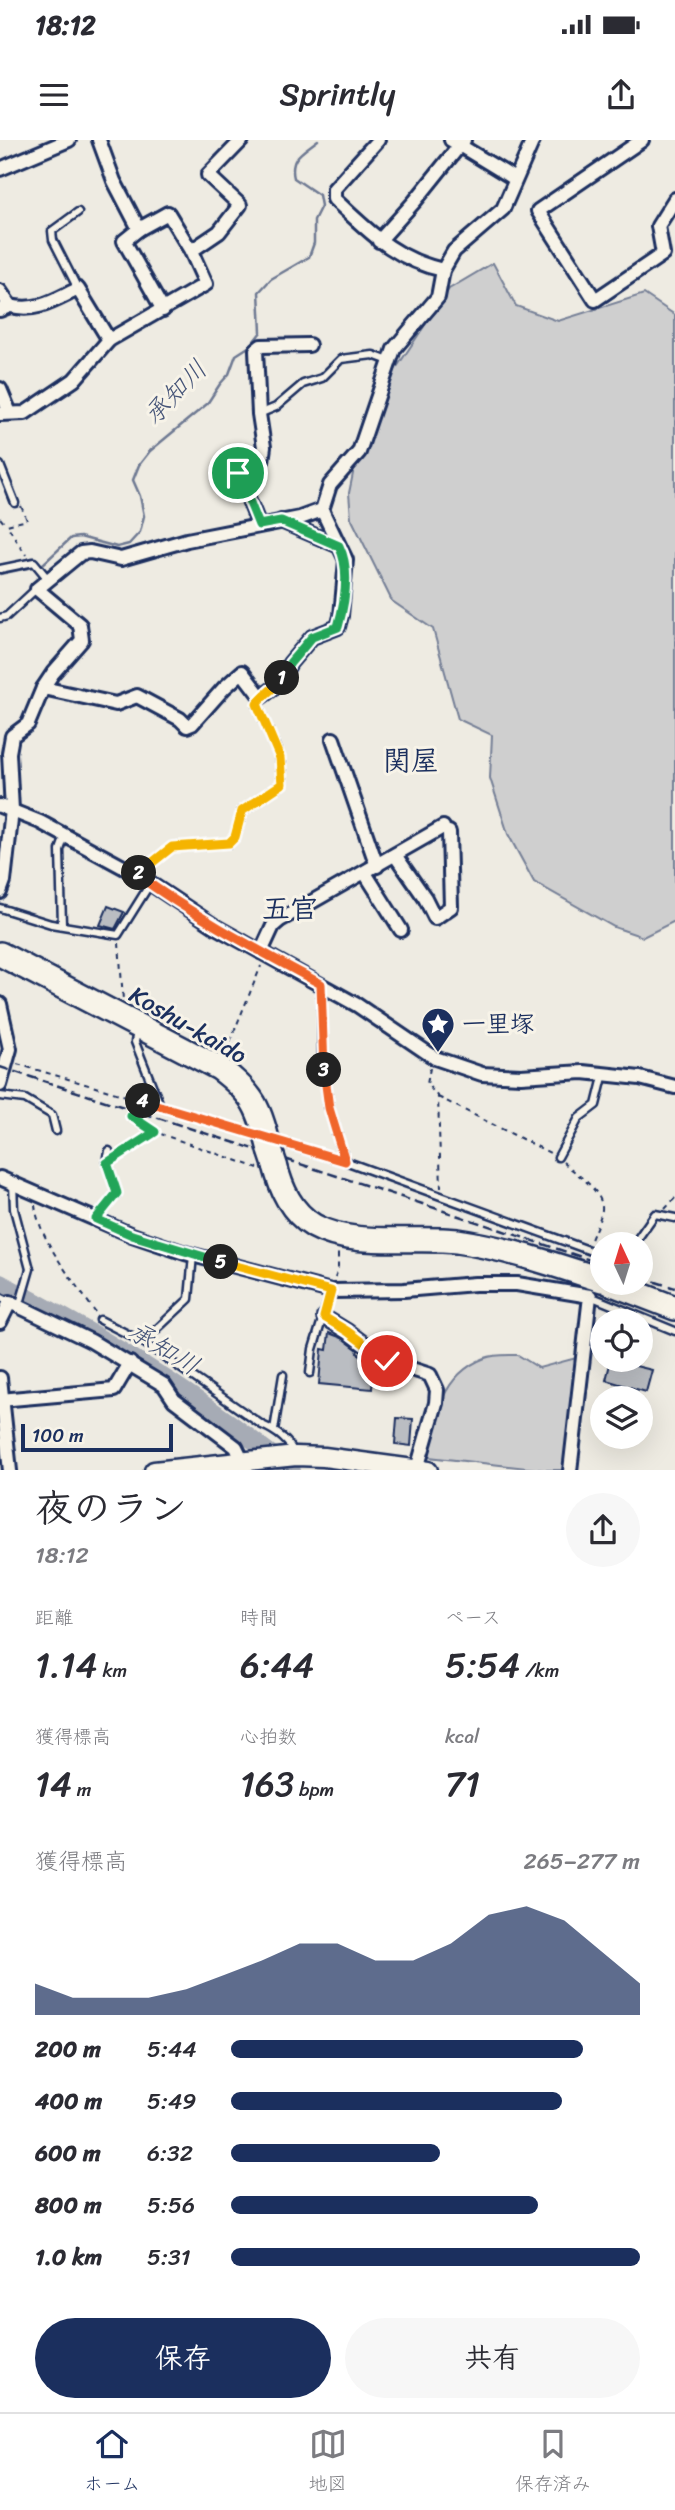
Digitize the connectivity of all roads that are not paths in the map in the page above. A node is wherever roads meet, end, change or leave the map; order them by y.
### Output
1 (69, 140) edge
2 (99, 140) edge
3 (242, 140) edge
4 (378, 140) edge
5 (533, 140) edge
6 (642, 140) edge
7 (459, 142) edge
8 (623, 145) edge
9 (0, 169) edge
10 (515, 179) junction
11 (675, 199) edge
12 (78, 212) dead end
13 (139, 229) junction
14 (379, 241) junction
15 (191, 251) junction
16 (443, 270) junction
17 (78, 289) junction
18 (0, 291) edge
19 (5, 308) edge
20 (163, 310) junction
21 (109, 340) junction
22 (309, 345) dead end
23 (389, 361) junction
24 (0, 389) edge
25 (5, 414) edge
26 (259, 414) junction
27 (0, 465) edge
28 (15, 503) road end
29 (322, 510) junction
30 (281, 521) junction
31 (259, 525) junction
32 (339, 546) junction
33 (0, 569) edge
34 (39, 569) junction
35 (37, 589) junction
36 (0, 618) edge
37 (43, 688) junction
38 (261, 697) junction
39 (333, 739) dead end
40 (6, 808) edge
41 (65, 836) junction
42 (395, 855) junction
43 (371, 869) junction
44 (136, 874) junction
45 (150, 884) junction
46 (0, 892) edge
47 (0, 908) edge
48 (62, 925) junction
49 (401, 930) dead end
50 (263, 953) junction
51 (0, 954) edge
52 (321, 984) junction
53 (0, 1004) edge
54 (129, 1020) junction
55 (604, 1073) junction
56 (0, 1085) edge
57 (675, 1087) edge
58 (0, 1096) edge
59 (160, 1105) road end
60 (57, 1131) dead end
61 (109, 1151) dead end
62 (271, 1151) junction
63 (558, 1157) road end
64 (345, 1161) junction
65 (0, 1178) edge
66 (13, 1183) junction
67 (675, 1218) edge
68 (96, 1219) junction
69 (642, 1232) edge
70 (590, 1251) edge
71 (193, 1255) junction
72 (590, 1279) edge
73 (590, 1286) edge
74 (331, 1291) junction
75 (607, 1295) edge
76 (622, 1295) edge
77 (636, 1295) edge
78 (12, 1302) edge
79 (675, 1308) edge
80 (324, 1317) junction
81 (100, 1320) road end
82 (0, 1322) edge
83 (675, 1331) edge
84 (143, 1342) junction
85 (130, 1363) junction
86 (310, 1373) dead end
87 (284, 1375) dead end
88 (0, 1378) edge
89 (1, 1400) edge
90 (274, 1430) junction
91 (293, 1456) junction
92 (251, 1460) junction
93 (10, 1470) edge
94 (163, 1470) edge
95 (423, 1470) edge
96 (570, 1470) edge

1 - 9 street
2 - 13 street
3 - 15 street
4 - 14 street
5 - 10 street
6 - 8 street
7 - 10 street
7 - 14 street
8 - 11 street
10 - 16 street
12 - 17 lane
13 - 15 street
13 - 20 street
14 - 16 street
15 - 20 street
16 - 23 street
17 - 19 street
17 - 21 street
18 - 19 street
20 - 21 street
21 - 25 street
22 - 26 street
23 - 26 lane
23 - 29 street
24 - 25 street
26 - 31 street
27 - 28 lane
29 - 30 street
29 - 32 street
30 - 31 street
30 - 32 street
31 - 34 street
32 - 38 street
33 - 34 lane
34 - 35 street
35 - 36 lane
35 - 37 street
37 - 38 street
37 - 40 street
38 - 44 lane
39 - 43 street
40 - 41 street
40 - 46 street
41 - 44 street
41 - 48 lane
42 - 42 street
42 - 43 street
43 - 49 street
43 - 50 street
44 - 45 street
45 - 48 lane
45 - 50 street
47 - 48 lane
50 - 52 street
51 - 54 highway, Koshu-kaido
52 - 55 street
52 - 64 lane
53 - 56 street
54 - 59 lane
54 - 62 highway, Koshu-kaido
55 - 57 street
55 - 63 lane
58 - 60 lane
61 - 68 lane
62 - 64 lane
62 - 72 highway, Koshu-kaido
64 - 70 lane
65 - 66 street
66 - 68 street
66 - 78 lane
67 - 69 lane
68 - 71 street
71 - 74 street
71 - 84 lane
73 - 74 street
74 - 80 lane
75 - 96 street
76 - 83 lane
77 - 79 highway, Koshu-kaido
78 - 82 street
78 - 85 street
80 - 86 lane
80 - 95 street
81 - 84 lane
84 - 90 lane
85 - 89 street
85 - 92 street
87 - 90 lane
88 - 89 street
89 - 93 street
90 - 91 lane
91 - 92 main road
91 - 95 main road
92 - 94 main road

